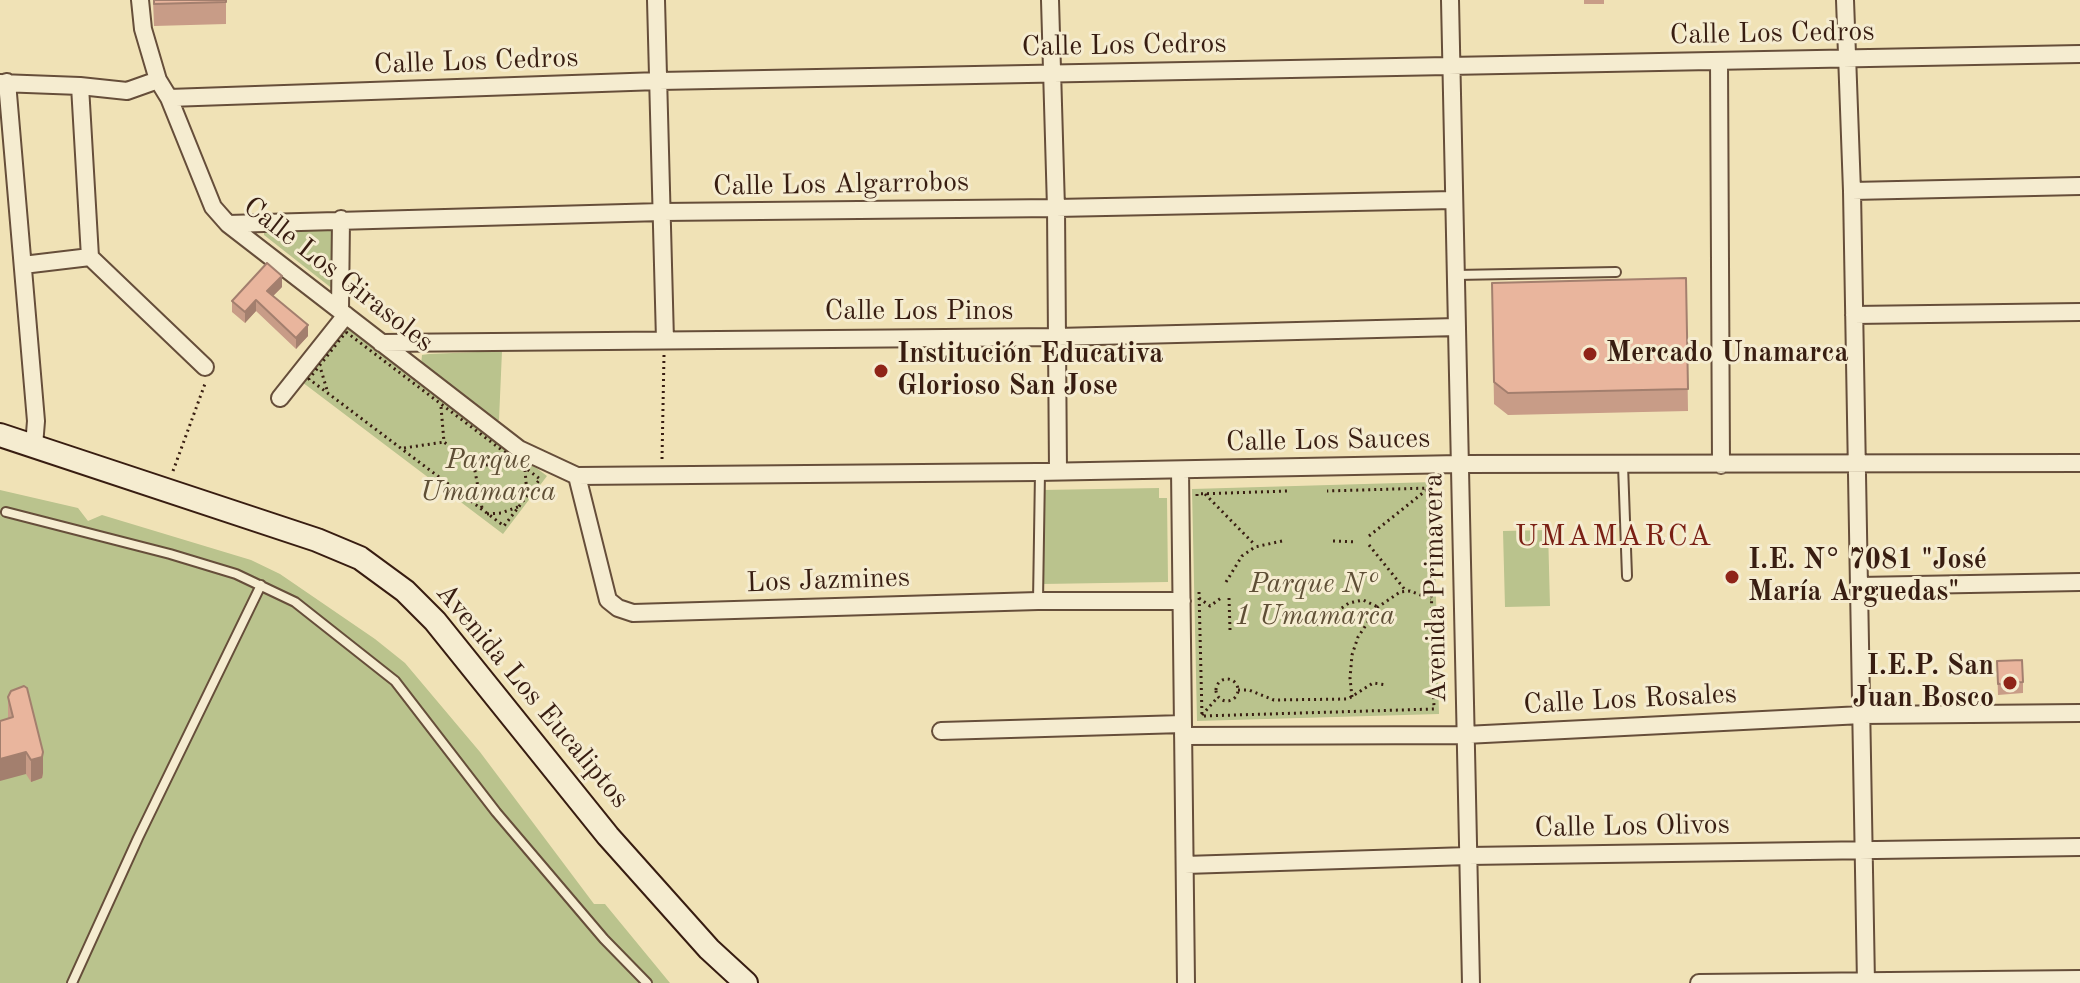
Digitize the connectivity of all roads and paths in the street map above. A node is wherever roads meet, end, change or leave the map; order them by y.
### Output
1 (140, 0) edge
2 (656, 0) edge
3 (1050, 0) edge
4 (1450, 0) edge
5 (1845, 0) edge
6 (2080, 54) edge
7 (1847, 58) junction
8 (1719, 61) junction
9 (1451, 66) junction
10 (1052, 74) junction
11 (158, 80) junction
12 (659, 81) junction
13 (3, 82) edge
14 (80, 86) junction
15 (169, 98) junction
16 (2080, 186) edge
17 (1852, 191) junction
18 (1454, 200) junction
19 (1056, 208) junction
20 (662, 212) junction
21 (341, 219) junction
22 (228, 224) junction
23 (90, 257) junction
24 (23, 265) junction
25 (1616, 272) dead end
26 (1456, 275) junction
27 (343, 312) junction
28 (2080, 312) edge
29 (1854, 315) junction
30 (1457, 327) junction
31 (1057, 337) junction
32 (665, 340) junction
33 (342, 343) dead end
34 (350, 343) dead end
35 (381, 343) junction
36 (361, 344) junction
37 (335, 345) junction
38 (322, 362) junction
39 (205, 367) joint
40 (328, 393) junction
41 (280, 398) dead end
42 (440, 404) junction
43 (0, 435) edge
44 (444, 442) junction
45 (34, 446) junction
46 (402, 449) junction
47 (518, 462) junction
48 (2080, 463) edge
49 (1460, 464) junction
50 (1857, 464) junction
51 (1623, 465) junction
52 (1721, 465) junction
53 (474, 466) junction
54 (524, 467) junction
55 (1180, 470) junction
56 (1058, 471) junction
57 (1040, 472) junction
58 (662, 475) junction
59 (577, 476) junction
60 (1429, 488) junction
61 (166, 490) junction
62 (1288, 491) dead end
63 (1327, 491) dead end
64 (1205, 494) junction
65 (526, 498) junction
66 (519, 506) junction
67 (1197, 509) dead end
68 (482, 510) junction
69 (6, 512) dead end
70 (487, 514) junction
71 (1369, 536) dead end
72 (1282, 541) dead end
73 (1333, 541) dead end
74 (1356, 542) dead end
75 (1369, 545) dead end
76 (1256, 546) junction
77 (1627, 576) dead end
78 (1226, 582) dead end
79 (2080, 582) edge
80 (1199, 583) dead end
81 (261, 585) junction
82 (1859, 586) junction
83 (1406, 591) junction
84 (1199, 598) junction
85 (1221, 598) dead end
86 (1229, 598) dead end
87 (1432, 599) junction
88 (1038, 601) junction
89 (1182, 601) junction
90 (1378, 607) junction
91 (1317, 625) dead end
92 (1230, 630) dead end
93 (1387, 685) dead end
94 (1238, 690) junction
95 (1218, 697) junction
96 (1352, 697) junction
97 (2080, 713) edge
98 (1862, 715) junction
99 (1202, 716) junction
100 (1183, 730) junction
101 (941, 731) dead end
102 (1465, 735) junction
103 (2080, 847) edge
104 (1863, 850) junction
105 (1468, 856) junction
106 (1185, 865) junction
107 (2080, 979) edge
108 (72, 983) edge
109 (647, 983) edge
110 (746, 983) edge
111 (1186, 983) edge
112 (1471, 983) edge
113 (1699, 983) edge
114 (1866, 983) edge

1 - 11 street, Calle Los Girasoles
2 - 12 street
3 - 10 street
4 - 9 street, Avenida Primavera
5 - 7 street
6 - 7 street, Calle Los Cedros
7 - 8 street, Calle Los Cedros
7 - 17 street
8 - 9 street, Calle Los Cedros
8 - 52 street
9 - 10 street, Calle Los Cedros
9 - 18 street, Avenida Primavera
10 - 12 street, Calle Los Cedros
10 - 19 street
11 - 14 street
11 - 15 street, Calle Los Girasoles
12 - 15 street, Calle Los Cedros
12 - 20 street
13 - 14 street
13 - 24 street
14 - 23 street
15 - 22 street, Calle Los Girasoles
16 - 17 street
17 - 29 street
18 - 19 street, Calle Los Algarrobos
18 - 26 street, Avenida Primavera
19 - 20 street, Calle Los Algarrobos
19 - 31 street
20 - 21 street, Calle Los Algarrobos
20 - 32 street
21 - 22 street, Calle Los Algarrobos
21 - 27 street
22 - 27 street, Calle Los Girasoles
23 - 24 street
23 - 39 street
24 - 45 street
25 - 26 lane
26 - 30 street, Avenida Primavera
27 - 35 street, Calle Los Girasoles
27 - 41 street
28 - 29 street
29 - 50 street
30 - 31 street, Calle Los Pinos
30 - 49 street, Avenida Primavera
31 - 32 street, Calle Los Pinos
31 - 56 street
32 - 35 street, Calle Los Pinos
32 - 58 path
33 - 37 path
34 - 36 path
35 - 59 street, Calle Los Girasoles
36 - 37 path
36 - 42 path
37 - 38 path
38 - 40 path
38 - 40 path
39 - 61 path
40 - 46 path
42 - 44 path
42 - 47 path
43 - 45 street, Avenida Los Eucaliptos
44 - 46 path
44 - 53 path
45 - 61 street, Avenida Los Eucaliptos
46 - 68 path
47 - 53 path
47 - 54 path
48 - 50 street, Calle Los Sauces
49 - 51 street, Calle Los Sauces
49 - 55 street, Calle Los Sauces
49 - 102 street, Avenida Primavera
50 - 52 street, Calle Los Sauces
50 - 82 street
51 - 52 street, Calle Los Sauces
51 - 77 lane
53 - 68 path
54 - 65 path
54 - 65 path
55 - 56 street, Calle Los Sauces
55 - 89 street
56 - 57 street, Calle Los Sauces
57 - 58 street, Calle Los Sauces
57 - 88 lane
58 - 59 street, Calle Los Sauces
59 - 88 street, Los Jazmines
60 - 63 path
60 - 71 path
60 - 87 path
61 - 110 street, Avenida Los Eucaliptos
62 - 64 path
64 - 67 path
64 - 76 path
65 - 66 path
66 - 70 path
66 - 70 path
68 - 70 path
69 - 81 lane
72 - 76 path
73 - 74 path
75 - 83 path
76 - 78 path
79 - 82 street
80 - 84 path
81 - 108 lane
81 - 109 lane
82 - 98 street
83 - 87 path
83 - 90 path
84 - 85 path
84 - 99 path
86 - 92 path
87 - 99 path
88 - 89 street, Los Jazmines
89 - 100 street
90 - 91 path
90 - 96 path
93 - 96 path
94 - 95 path
94 - 95 path
94 - 96 path
95 - 99 path
97 - 98 street, Calle Los Rosales
98 - 102 street, Calle Los Rosales
98 - 104 street
100 - 101 street, Calle Los Rosales
100 - 102 street, Calle Los Rosales
100 - 106 street
102 - 105 street, Avenida Primavera
103 - 104 street, Calle Los Olivos
104 - 105 street, Calle Los Olivos
104 - 114 street
105 - 106 street, Calle Los Olivos
105 - 112 street, Avenida Primavera
106 - 111 street
107 - 114 street
113 - 114 street

